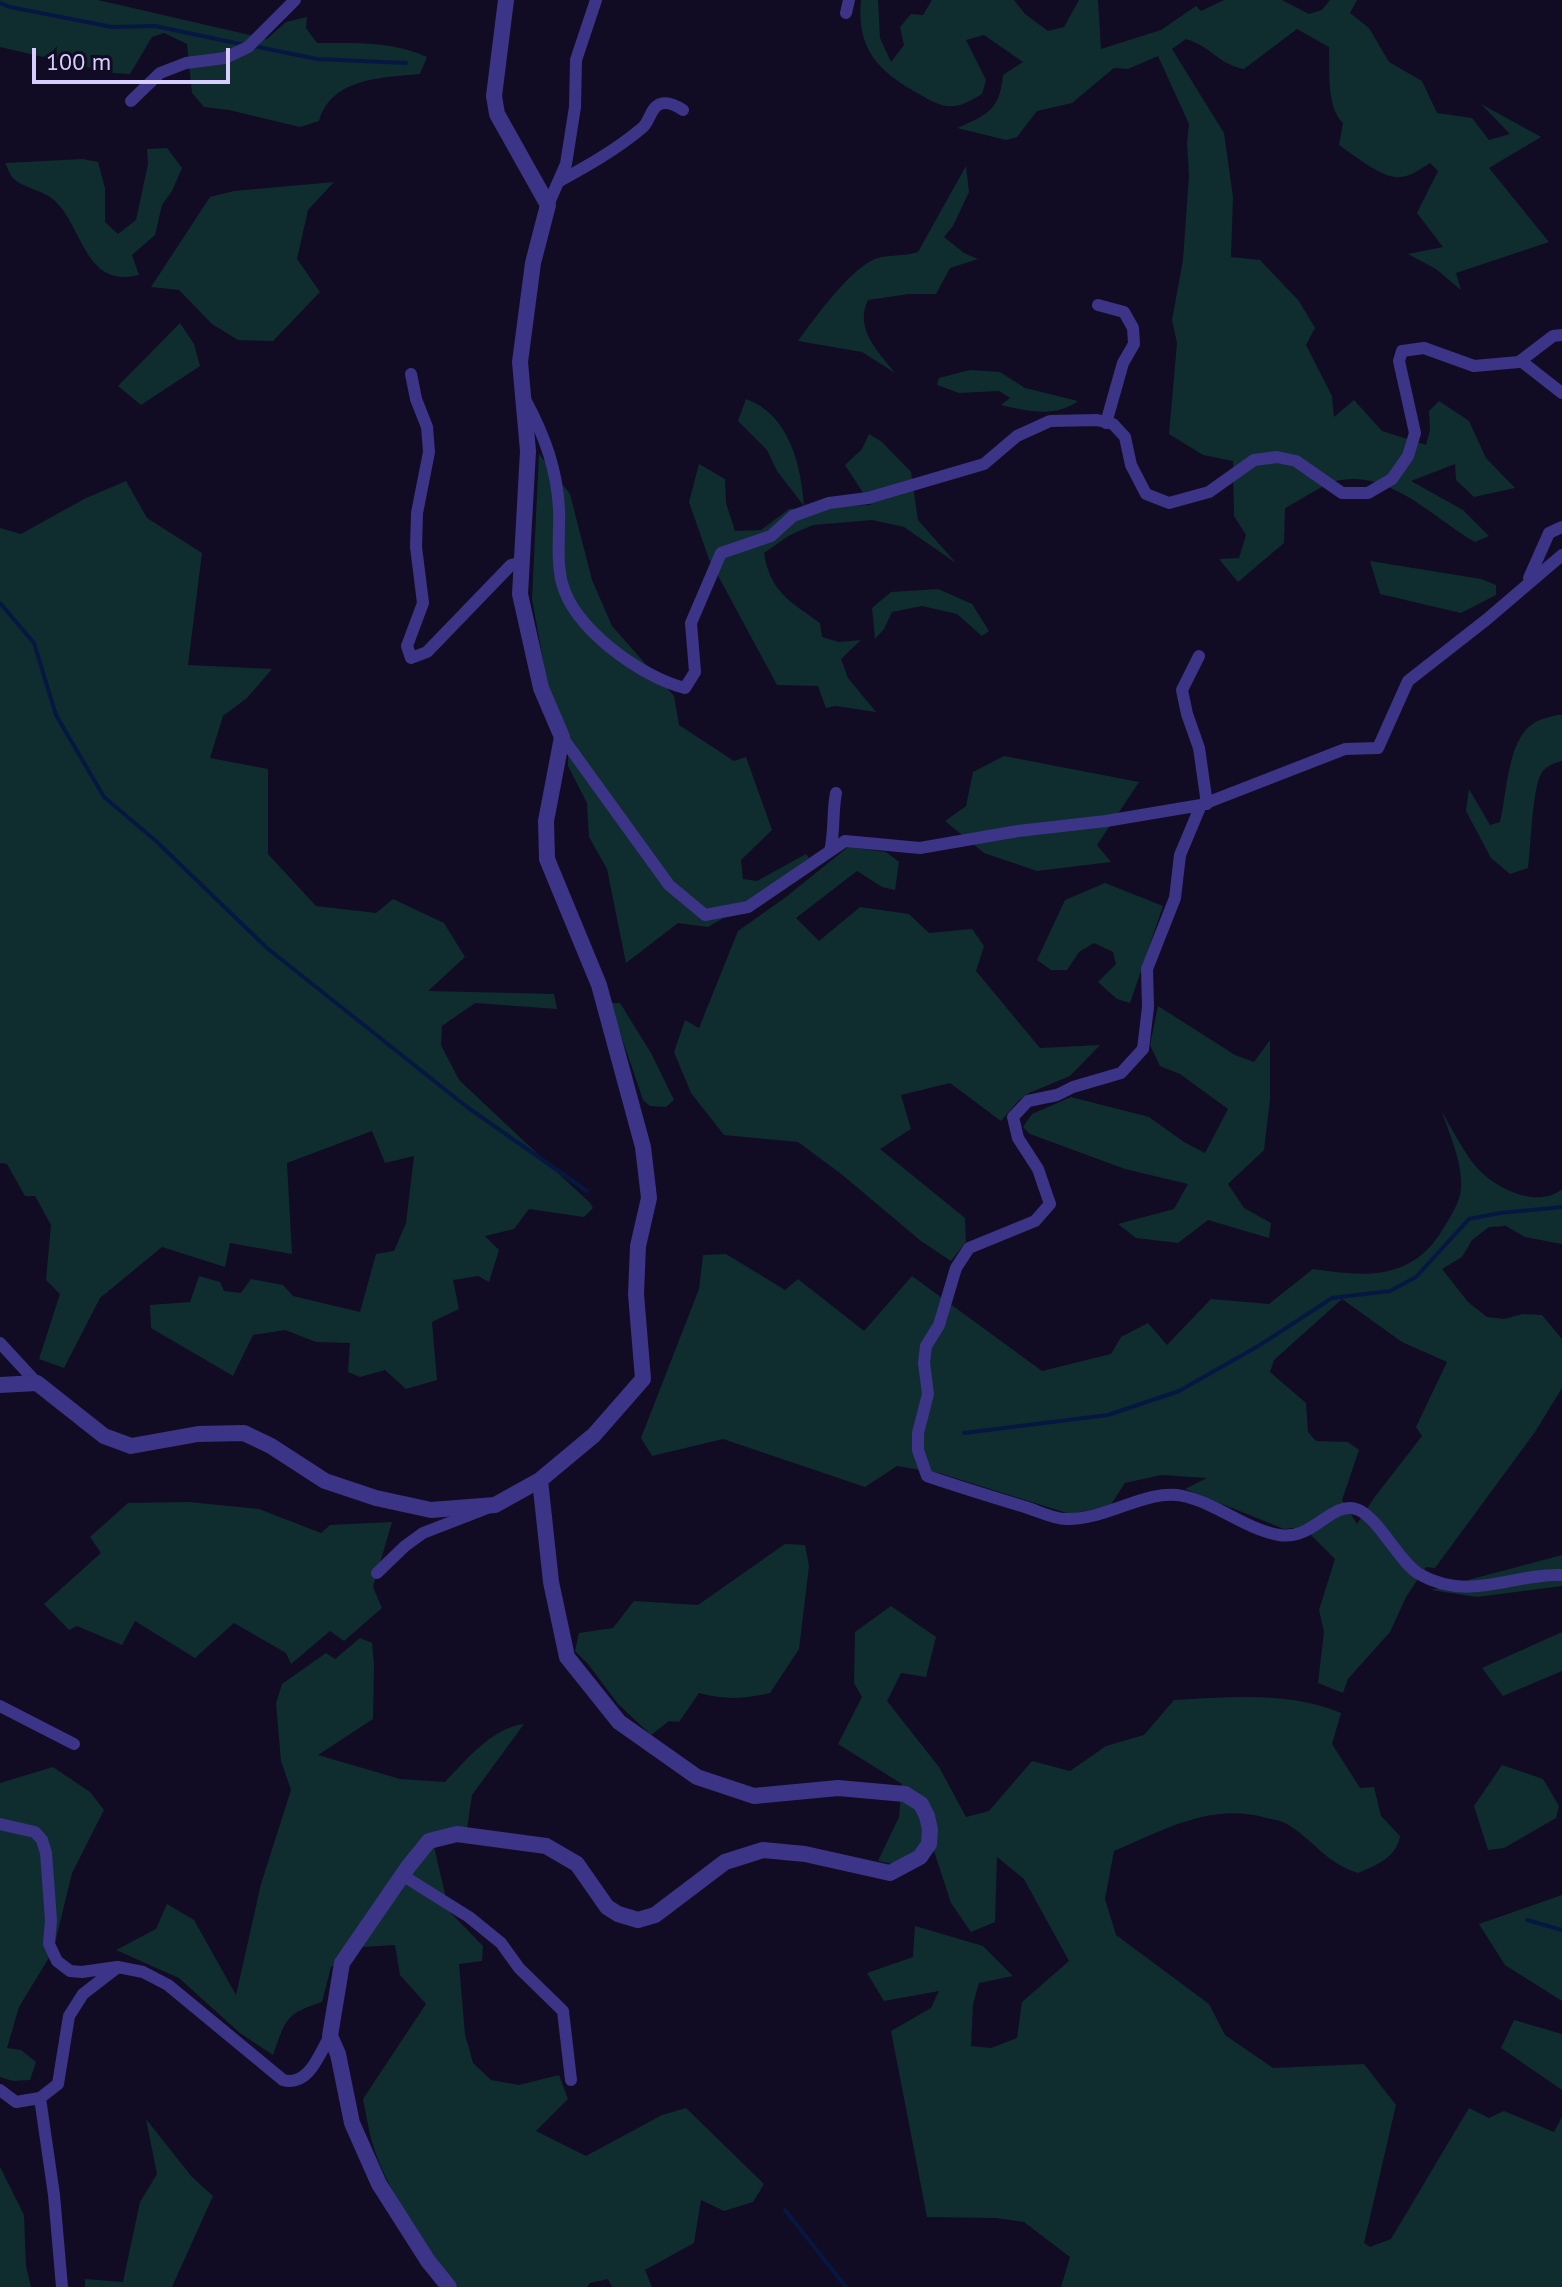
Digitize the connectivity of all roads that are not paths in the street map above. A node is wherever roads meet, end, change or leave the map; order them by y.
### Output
1 (295, 0) edge
2 (506, 0) edge
3 (596, 0) edge
4 (131, 101) dead end
5 (683, 110) dead end
6 (558, 182) junction
7 (548, 205) junction
8 (1098, 305) dead end
9 (1562, 335) edge
10 (1521, 361) junction
11 (411, 374) dead end
12 (1562, 393) edge
13 (524, 397) junction
14 (1106, 423) junction
15 (1562, 527) edge
16 (1562, 555) edge
17 (523, 562) junction
18 (1526, 585) junction
19 (1199, 656) dead end
20 (562, 737) junction
21 (836, 793) dead end
22 (1204, 804) junction
23 (830, 851) junction
24 (0, 1343) edge
25 (37, 1383) junction
26 (0, 1385) edge
27 (540, 1480) junction
28 (495, 1505) junction
29 (377, 1573) dead end
30 (1562, 1575) edge
31 (0, 1706) edge
32 (74, 1744) dead end
33 (0, 1824) edge
34 (402, 1875) junction
35 (118, 1967) junction
36 (330, 2036) junction
37 (571, 2080) dead end
38 (0, 2090) edge
39 (40, 2098) junction
40 (62, 2287) edge
41 (449, 2287) edge

1 - 4 street
2 - 7 street
3 - 6 street
5 - 6 street
6 - 7 street
7 - 13 street
8 - 14 street
9 - 10 street
10 - 12 street
10 - 14 street
11 - 17 street
13 - 14 street
13 - 17 street
15 - 18 street
16 - 18 street
17 - 20 street
18 - 22 street
19 - 22 street
20 - 23 street
20 - 27 street
21 - 23 street
22 - 23 street
22 - 30 street
24 - 25 street
25 - 26 street
25 - 28 street
27 - 28 street
27 - 34 street
28 - 29 street
31 - 32 street
33 - 35 street
34 - 36 street
34 - 37 street
35 - 36 street
35 - 39 street
36 - 41 street
38 - 39 street
39 - 40 street

